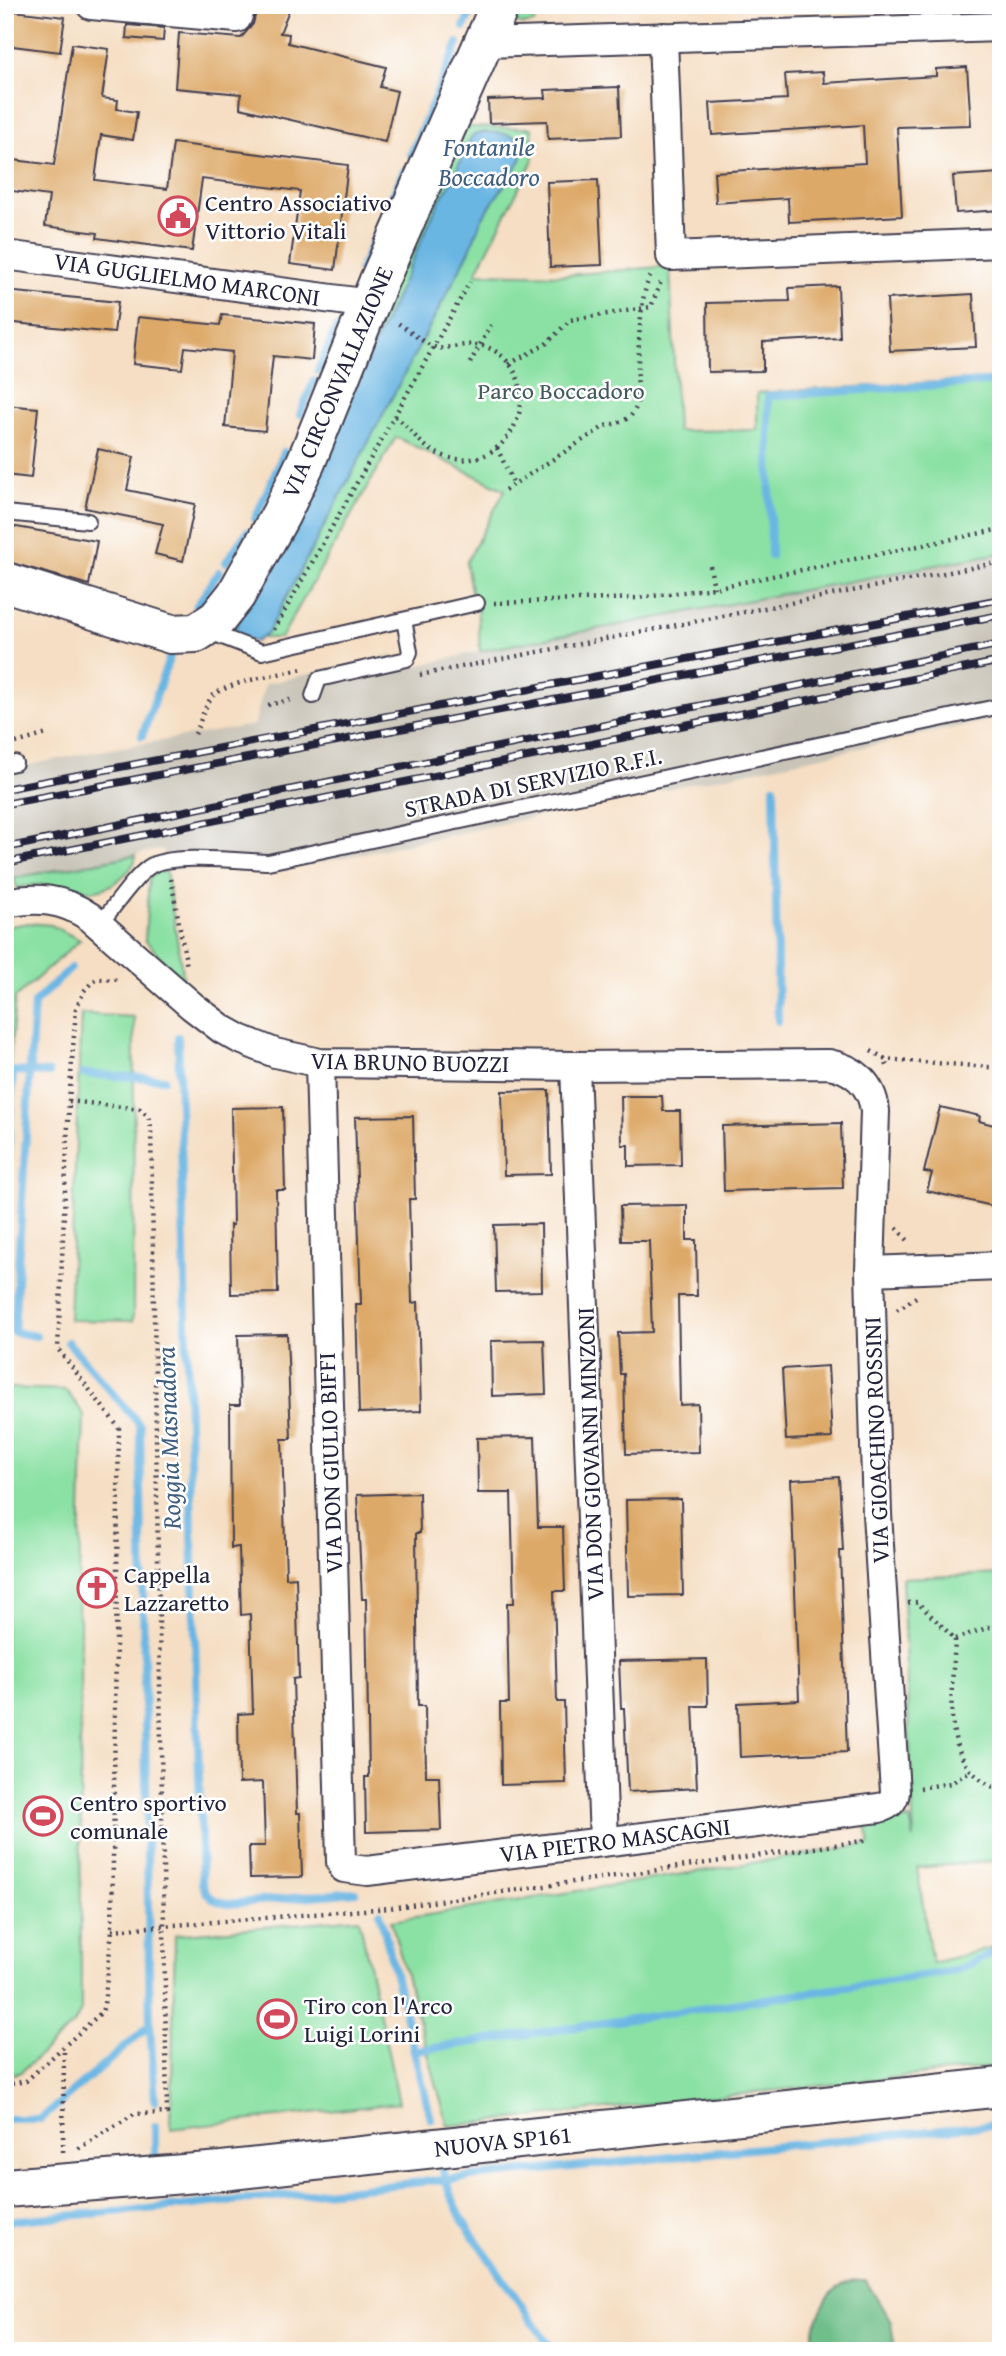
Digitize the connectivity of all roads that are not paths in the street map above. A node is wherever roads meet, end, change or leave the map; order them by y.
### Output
1 (91, 5) edge
2 (242, 5) edge
3 (500, 5) edge
4 (1001, 27) edge
5 (663, 37) junction
6 (485, 43) junction
7 (1001, 243) edge
8 (5, 255) edge
9 (382, 312) junction
10 (5, 513) edge
11 (88, 521) dead end
12 (5, 582) edge
13 (477, 603) road end
14 (404, 620) junction
15 (202, 630) junction
16 (313, 696) road end
17 (1001, 706) edge
18 (5, 903) edge
19 (99, 925) junction
20 (320, 1063) junction
21 (575, 1066) junction
22 (862, 1080) joint
23 (1001, 1266) edge
24 (870, 1270) junction
25 (894, 1799) joint
26 (604, 1842) junction
27 (354, 1867) joint
28 (1001, 2087) edge
29 (5, 2189) edge

1 - 2 street
3 - 6 main road, VIA CIRCONVALLAZIONE
4 - 5 street
5 - 6 street
5 - 7 street
6 - 9 main road, VIA CIRCONVALLAZIONE
8 - 9 street, VIA GUGLIELMO MARCONI
9 - 15 main road, VIA CIRCONVALLAZIONE
10 - 11 lane
12 - 15 main road
13 - 14 lane
14 - 15 lane
14 - 16 lane
17 - 19 lane, STRADA DI SERVIZIO R.F.I.
18 - 19 street, VIA BRUNO BUOZZI
19 - 20 street, VIA BRUNO BUOZZI
20 - 21 street, VIA BRUNO BUOZZI
20 - 27 street, VIA DON GIULIO BIFFI
21 - 22 street, VIA BRUNO BUOZZI
21 - 26 street, VIA DON GIOVANNI MINZONI
22 - 24 street, VIA GIOACHINO ROSSINI
23 - 24 street
24 - 25 street, VIA GIOACHINO ROSSINI
25 - 26 street, VIA PIETRO MASCAGNI
26 - 27 street, VIA PIETRO MASCAGNI
28 - 29 main road, NUOVA SP161

